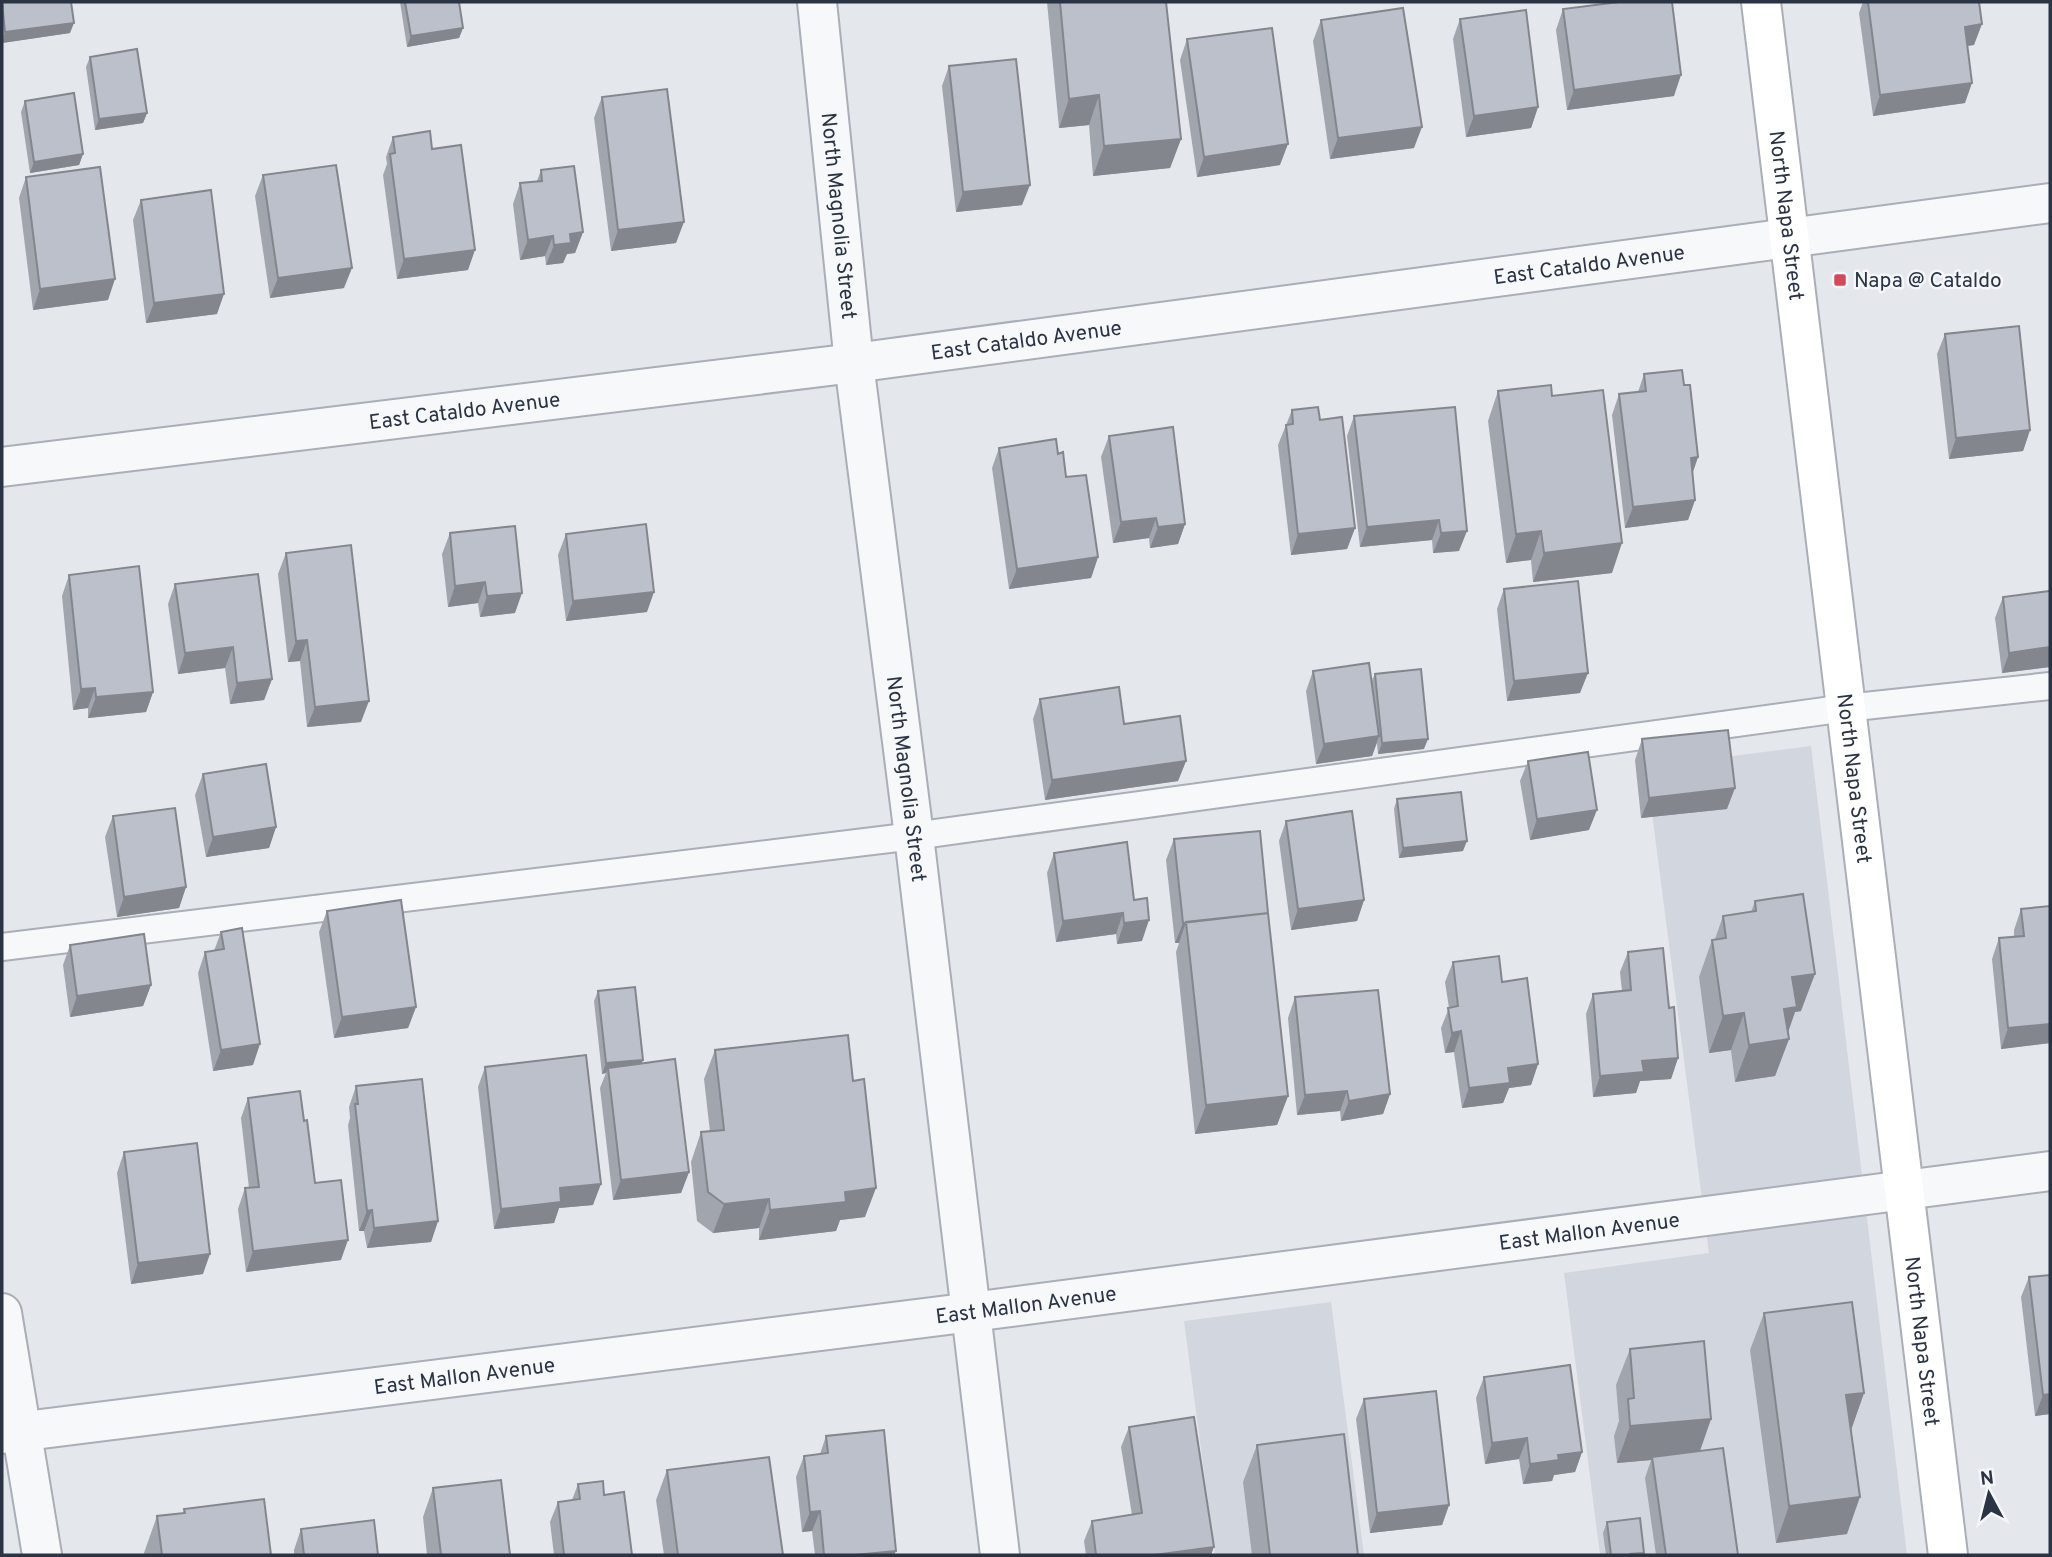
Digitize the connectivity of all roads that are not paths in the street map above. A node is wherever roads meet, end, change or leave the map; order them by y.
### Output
1 (817, 2) edge
2 (1761, 2) edge
3 (2050, 203) edge
4 (1789, 237) junction
5 (854, 363) junction
6 (2, 467) edge
7 (2050, 686) edge
8 (1846, 708) junction
9 (914, 836) junction
10 (2, 947) edge
11 (2050, 1171) edge
12 (1905, 1190) junction
13 (972, 1312) junction
14 (2, 1313) edge
15 (11, 1433) edge
16 (42, 1555) edge
17 (1000, 1555) edge
18 (1948, 1555) edge

1 - 5 street, North Magnolia Street
2 - 4 main road, North Napa Street
3 - 4 street, East Cataldo Avenue
4 - 5 street, East Cataldo Avenue
4 - 8 main road, North Napa Street
5 - 6 street, East Cataldo Avenue
5 - 9 street, North Magnolia Street
7 - 8 lane
8 - 9 lane
8 - 12 main road, North Napa Street
9 - 10 lane
9 - 13 street, North Magnolia Street
11 - 12 street, East Mallon Avenue
12 - 13 street, East Mallon Avenue
12 - 18 main road, North Napa Street
13 - 15 street, East Mallon Avenue
13 - 17 street, North Magnolia Street
14 - 15 street
15 - 16 street

